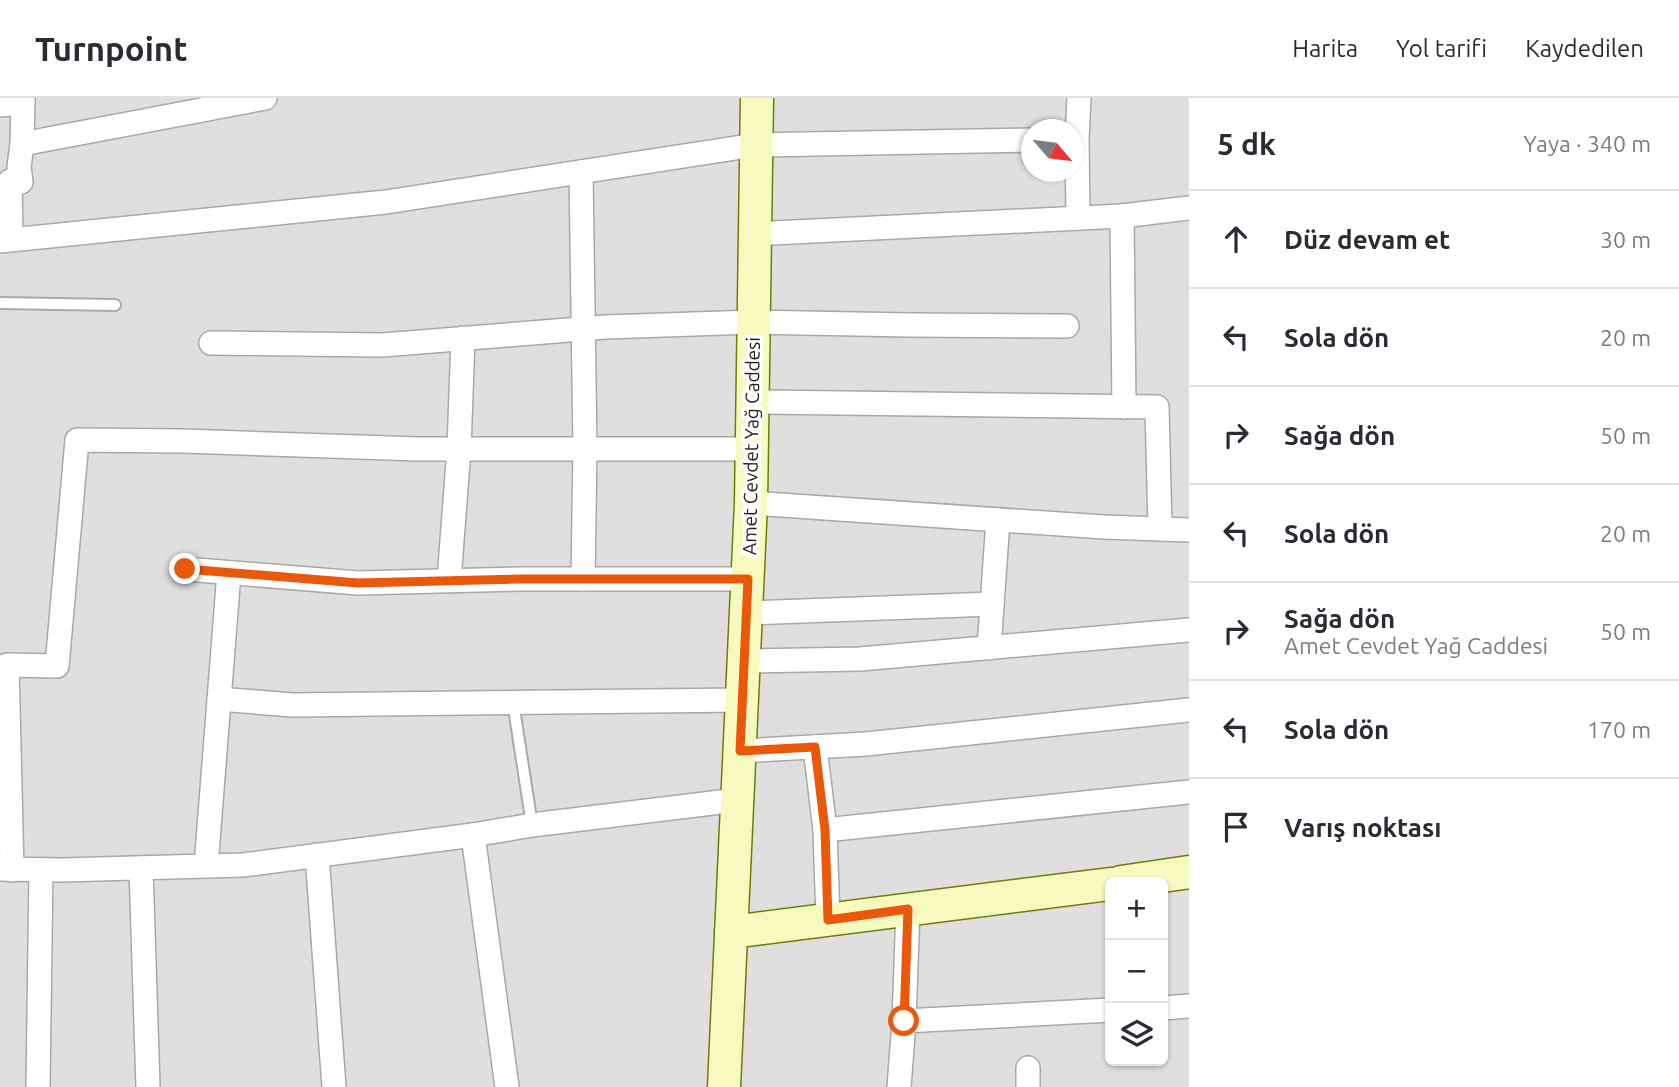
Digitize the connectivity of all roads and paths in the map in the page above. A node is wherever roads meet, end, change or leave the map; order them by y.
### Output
1 (265, 98) edge
2 (757, 98) edge
3 (1079, 98) edge
4 (23, 101) edge
5 (0, 105) edge
6 (1077, 119) edge
7 (1021, 140) edge
8 (755, 145) junction
9 (14, 159) edge
10 (581, 172) junction
11 (1077, 182) edge
12 (1189, 208) edge
13 (1122, 216) junction
14 (1078, 218) junction
15 (754, 234) junction
16 (6, 240) edge
17 (0, 303) edge
18 (115, 305) dead end
19 (753, 322) junction
20 (1067, 326) dead end
21 (583, 329) junction
22 (463, 338) junction
23 (211, 343) dead end
24 (752, 402) junction
25 (1124, 407) junction
26 (459, 449) junction
27 (585, 449) junction
28 (752, 449) junction
29 (751, 503) junction
30 (998, 520) junction
31 (1160, 529) junction
32 (1189, 530) edge
33 (185, 569) dead end
34 (229, 573) junction
35 (583, 579) junction
36 (748, 579) junction
37 (449, 580) junction
38 (992, 604) junction
39 (746, 613) junction
40 (1189, 630) edge
41 (989, 648) junction
42 (744, 661) junction
43 (219, 699) junction
44 (742, 700) junction
45 (513, 702) junction
46 (1189, 710) edge
47 (815, 747) junction
48 (740, 751) junction
49 (1189, 792) edge
50 (737, 800) junction
51 (532, 825) junction
52 (825, 830) junction
53 (474, 835) junction
54 (317, 855) junction
55 (206, 866) junction
56 (141, 868) junction
57 (6, 869) edge
58 (41, 870) junction
59 (1189, 872) edge
60 (1155, 877) edge
61 (1105, 885) edge
62 (908, 909) junction
63 (828, 920) junction
64 (731, 932) junction
65 (1189, 1006) edge
66 (1168, 1008) edge
67 (1105, 1010) edge
68 (904, 1021) junction
69 (38, 1087) edge
70 (148, 1087) edge
71 (334, 1087) edge
72 (507, 1087) edge
73 (724, 1087) edge
74 (899, 1087) edge

1 - 9 street
2 - 8 main road, Amet Cevdet Yağ Caddesi
3 - 6 street
4 - 5 street
4 - 9 street
7 - 8 street
8 - 10 street
8 - 15 main road, Amet Cevdet Yağ Caddesi
9 - 16 street
10 - 16 street
10 - 21 street
11 - 14 street
12 - 13 street
13 - 14 street
13 - 25 street
14 - 15 street
15 - 19 main road, Amet Cevdet Yağ Caddesi
17 - 18 lane
19 - 20 street
19 - 21 street
19 - 24 main road, Amet Cevdet Yağ Caddesi
21 - 22 street
21 - 27 street
22 - 23 street
22 - 26 street
24 - 25 street
24 - 28 main road, Amet Cevdet Yağ Caddesi
25 - 31 street
26 - 27 street
26 - 37 street
26 - 57 street
27 - 28 street
27 - 35 street
28 - 29 main road, Amet Cevdet Yağ Caddesi
29 - 30 street
29 - 36 main road, Amet Cevdet Yağ Caddesi
30 - 31 street
30 - 38 street
31 - 32 street
33 - 34 street
34 - 37 street
34 - 43 street
35 - 36 street
35 - 37 street
36 - 39 main road, Amet Cevdet Yağ Caddesi
38 - 39 street
38 - 41 street
39 - 42 main road, Amet Cevdet Yağ Caddesi
40 - 41 street
41 - 42 street
42 - 44 main road, Amet Cevdet Yağ Caddesi
43 - 45 street
43 - 55 street
44 - 45 street
44 - 48 main road, Amet Cevdet Yağ Caddesi
45 - 51 lane
46 - 47 street
47 - 48 street
47 - 52 street
48 - 50 main road, Amet Cevdet Yağ Caddesi
49 - 52 street
50 - 51 street
50 - 64 main road, Amet Cevdet Yağ Caddesi
51 - 53 street
52 - 63 street
53 - 54 street
53 - 72 street
54 - 55 street
54 - 71 street
55 - 56 street
56 - 58 street
56 - 70 street
57 - 58 street
58 - 69 street
59 - 60 main road
61 - 62 main road
62 - 63 main road
62 - 68 street
63 - 64 main road
64 - 73 main road, Amet Cevdet Yağ Caddesi
65 - 66 street
67 - 68 street
68 - 74 street

